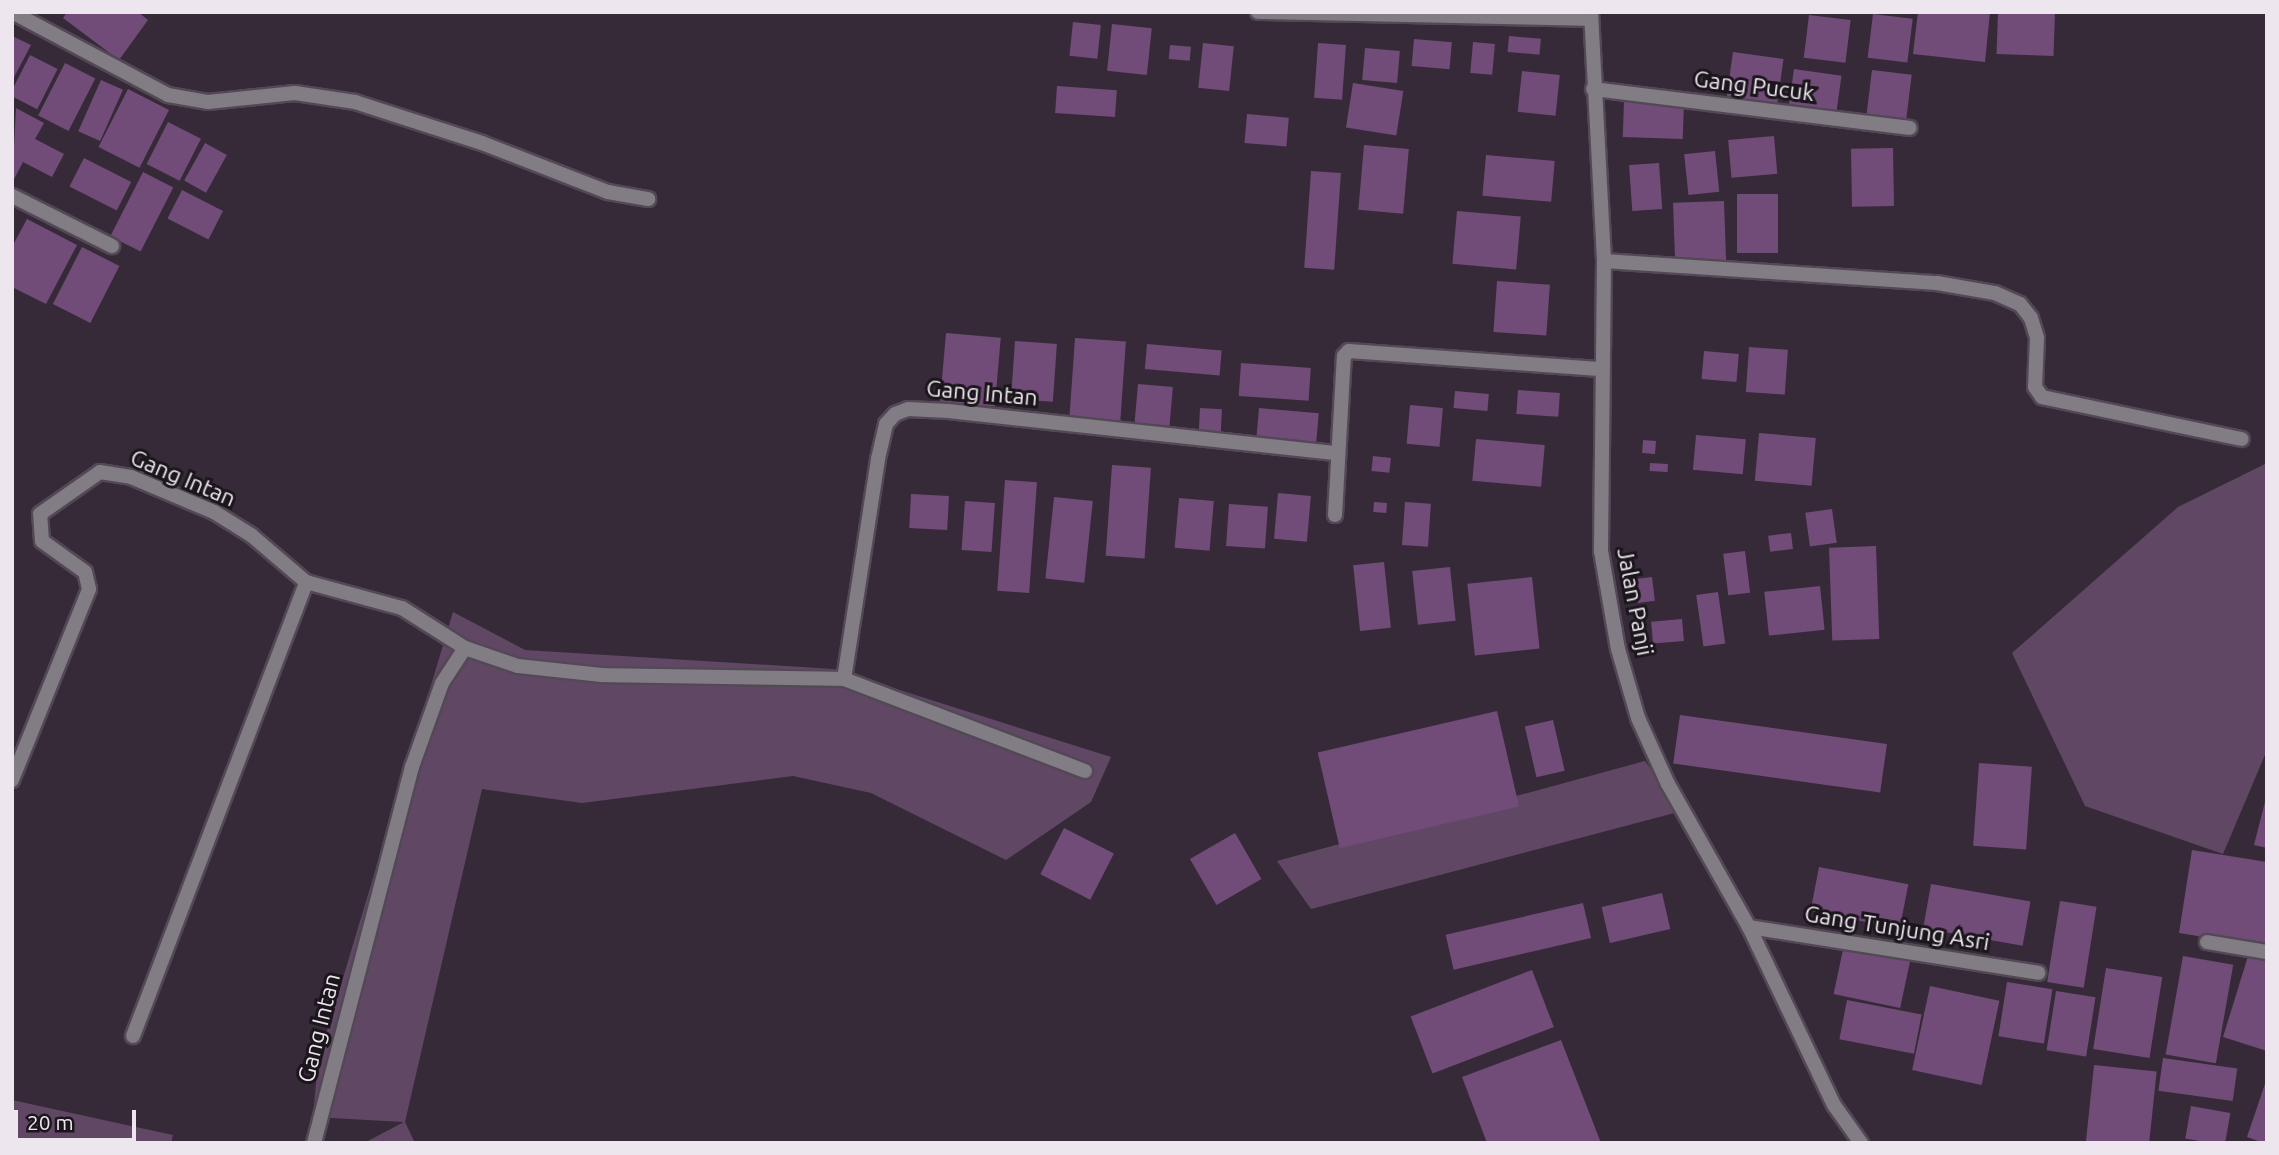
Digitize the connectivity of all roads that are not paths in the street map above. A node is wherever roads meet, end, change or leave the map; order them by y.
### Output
1 (12, 12) edge
2 (1258, 12) edge
3 (1591, 15) edge
4 (1593, 89) junction
5 (1910, 128) dead end
6 (12, 196) edge
7 (648, 200) dead end
8 (112, 246) dead end
9 (1604, 261) junction
10 (1602, 369) junction
11 (2242, 439) dead end
12 (1337, 453) junction
13 (1335, 514) dead end
14 (306, 582) junction
15 (465, 648) junction
16 (844, 680) junction
17 (1085, 771) dead end
18 (12, 780) edge
19 (1749, 927) junction
20 (2207, 942) dead end
21 (2267, 952) edge
22 (2038, 973) dead end
23 (133, 1036) dead end
24 (314, 1143) edge
25 (1861, 1143) edge

1 - 7 street
2 - 3 street
3 - 4 street, Jalan Panji
4 - 5 street, Gang Pucuk
4 - 9 street, Jalan Panji
6 - 8 street
9 - 10 street, Jalan Panji
9 - 11 street
10 - 12 street
10 - 19 street, Jalan Panji
12 - 13 street
12 - 16 street, Gang Intan
14 - 15 street, Gang Intan
14 - 18 street, Gang Intan
14 - 23 street
15 - 16 street, Gang Intan
15 - 24 street, Gang Intan
16 - 17 street, Gang Intan
19 - 22 street, Gang Tunjung Asri
19 - 25 street, Jalan Panji
20 - 21 street

